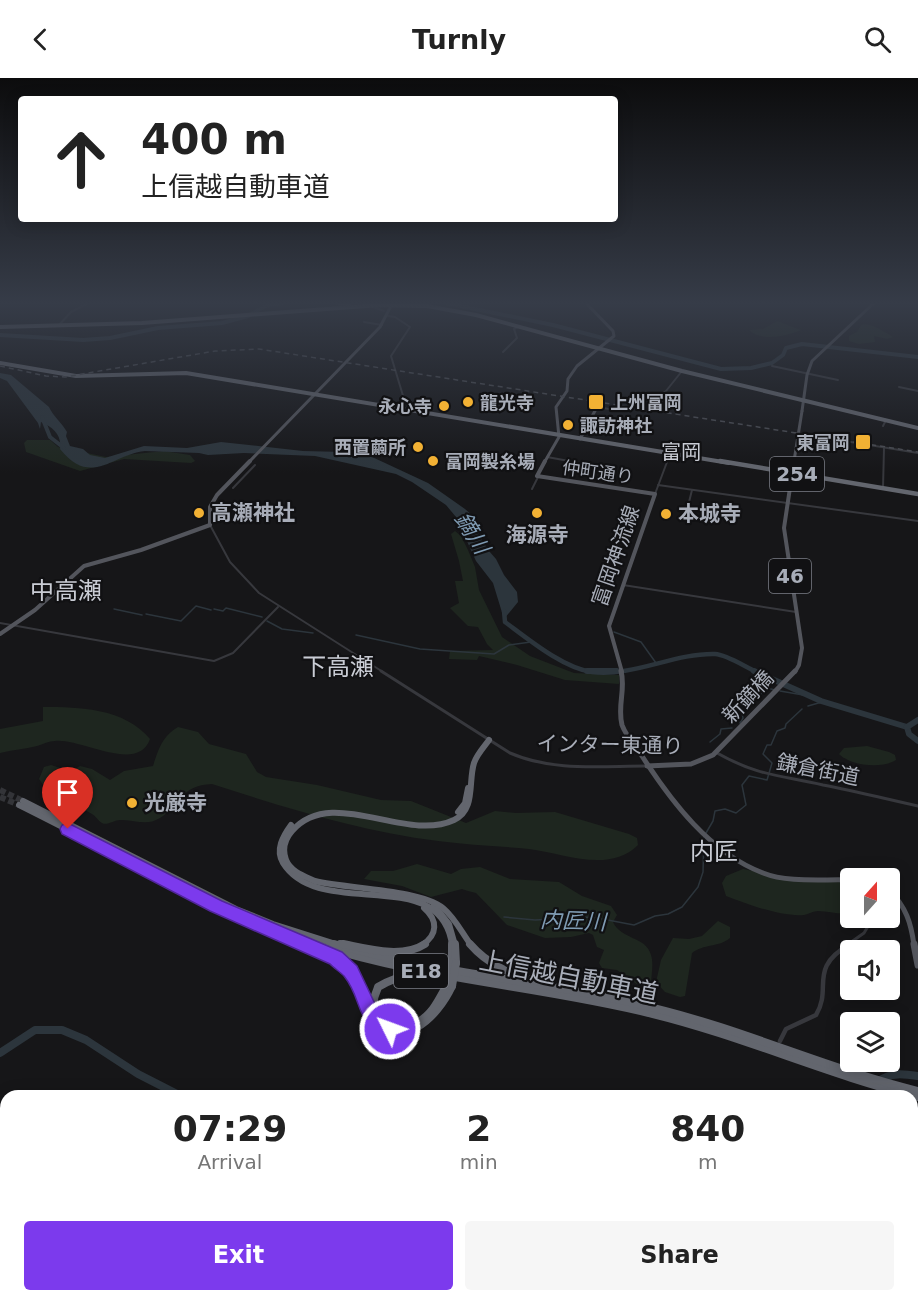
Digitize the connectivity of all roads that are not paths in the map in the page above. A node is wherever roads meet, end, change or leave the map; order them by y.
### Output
1 (349, 359) edge
2 (392, 359) edge
3 (585, 359) edge
4 (642, 359) edge
5 (647, 359) edge
6 (814, 359) edge
7 (0, 363) edge
8 (772, 366) dead end
9 (682, 371) junction
10 (808, 374) junction
11 (838, 380) dead end
12 (899, 387) dead end
13 (918, 391) edge
14 (315, 395) junction
15 (656, 398) dead end
16 (803, 400) junction
17 (597, 407) joint
18 (395, 409) junction
19 (609, 409) dead end
20 (886, 420) junction
21 (883, 426) dead end
22 (918, 427) edge
23 (796, 433) dead end
24 (558, 436) junction
25 (580, 439) junction
26 (884, 448) junction
27 (918, 453) edge
28 (670, 454) junction
29 (547, 457) junction
30 (569, 461) dead end
31 (255, 465) dead end
32 (793, 473) junction
33 (538, 477) junction
34 (658, 485) junction
35 (233, 488) dead end
36 (532, 489) dead end
37 (883, 489) junction
38 (692, 490) junction
39 (655, 494) junction
40 (918, 494) edge
41 (689, 502) dead end
42 (787, 503) junction
43 (918, 521) edge
44 (210, 525) junction
45 (623, 585) junction
46 (279, 606) junction
47 (796, 612) junction
48 (0, 622) edge
49 (15, 624) junction
50 (0, 634) edge
51 (489, 740) junction
52 (728, 742) joint
53 (717, 753) junction
54 (647, 766) junction
55 (918, 806) edge
56 (840, 880) edge
57 (410, 898) junction
58 (900, 904) edge
59 (236, 915) junction
60 (283, 928) junction
61 (870, 928) edge
62 (918, 965) edge
63 (449, 986) junction
64 (515, 987) junction
65 (628, 1001) junction
66 (780, 1041) dead end
67 (844, 1073) junction
68 (896, 1090) edge
69 (914, 1090) edge

1 - 14 main road
2 - 18 street
3 - 24 main road
4 - 9 highway
5 - 16 highway
6 - 10 main road
7 - 14 highway, 254
8 - 10 street
9 - 15 street
9 - 16 highway
10 - 11 street
10 - 16 main road
12 - 13 street
14 - 18 highway, 254
14 - 44 main road
16 - 20 highway
16 - 22 highway
16 - 32 main road, 46, bridge
17 - 19 street
17 - 25 main road
18 - 24 highway, 254
20 - 21 street
20 - 22 highway
23 - 26 street
24 - 25 highway, 254
24 - 29 main road
25 - 28 highway, 254
26 - 27 street
26 - 37 street
28 - 32 highway, 254
28 - 34 street
29 - 30 street
29 - 33 main road
31 - 35 street
32 - 37 highway, 254
32 - 42 main road, 46
33 - 36 street
33 - 39 main road, 仲町通り
34 - 38 street
34 - 39 street
37 - 40 highway, 254
38 - 41 street
38 - 42 street
39 - 45 main road, 富岡神流線
42 - 43 street
42 - 47 main road, 46
44 - 46 street, インター東通り
44 - 49 main road
45 - 47 street
45 - 54 main road, 富岡神流線
46 - 49 street
46 - 51 street, インター東通り
47 - 52 main road, 新鏑橋 / 46
48 - 49 street
49 - 50 main road
51 - 54 street, インター東通り
51 - 57 highway
52 - 53 main road, インター東通り / 46
53 - 54 main road, インター東通り / 46
53 - 55 street, 鎌倉街道
54 - 56 main road, 富岡神流線
57 - 60 highway
57 - 63 highway, bridge
57 - 65 highway
58 - 62 main road
59 - 60 highway, 上信越自動車道 / E18
59 - 63 highway
59 - 64 highway, 上信越自動車道 / E18
60 - 65 highway, 上信越自動車道 / E18
61 - 66 street
63 - 64 highway
64 - 67 highway, 上信越自動車道 / E18
65 - 67 highway, 上信越自動車道 / E18
67 - 68 highway, 上信越自動車道 / E18
67 - 69 highway, 上信越自動車道 / E18

